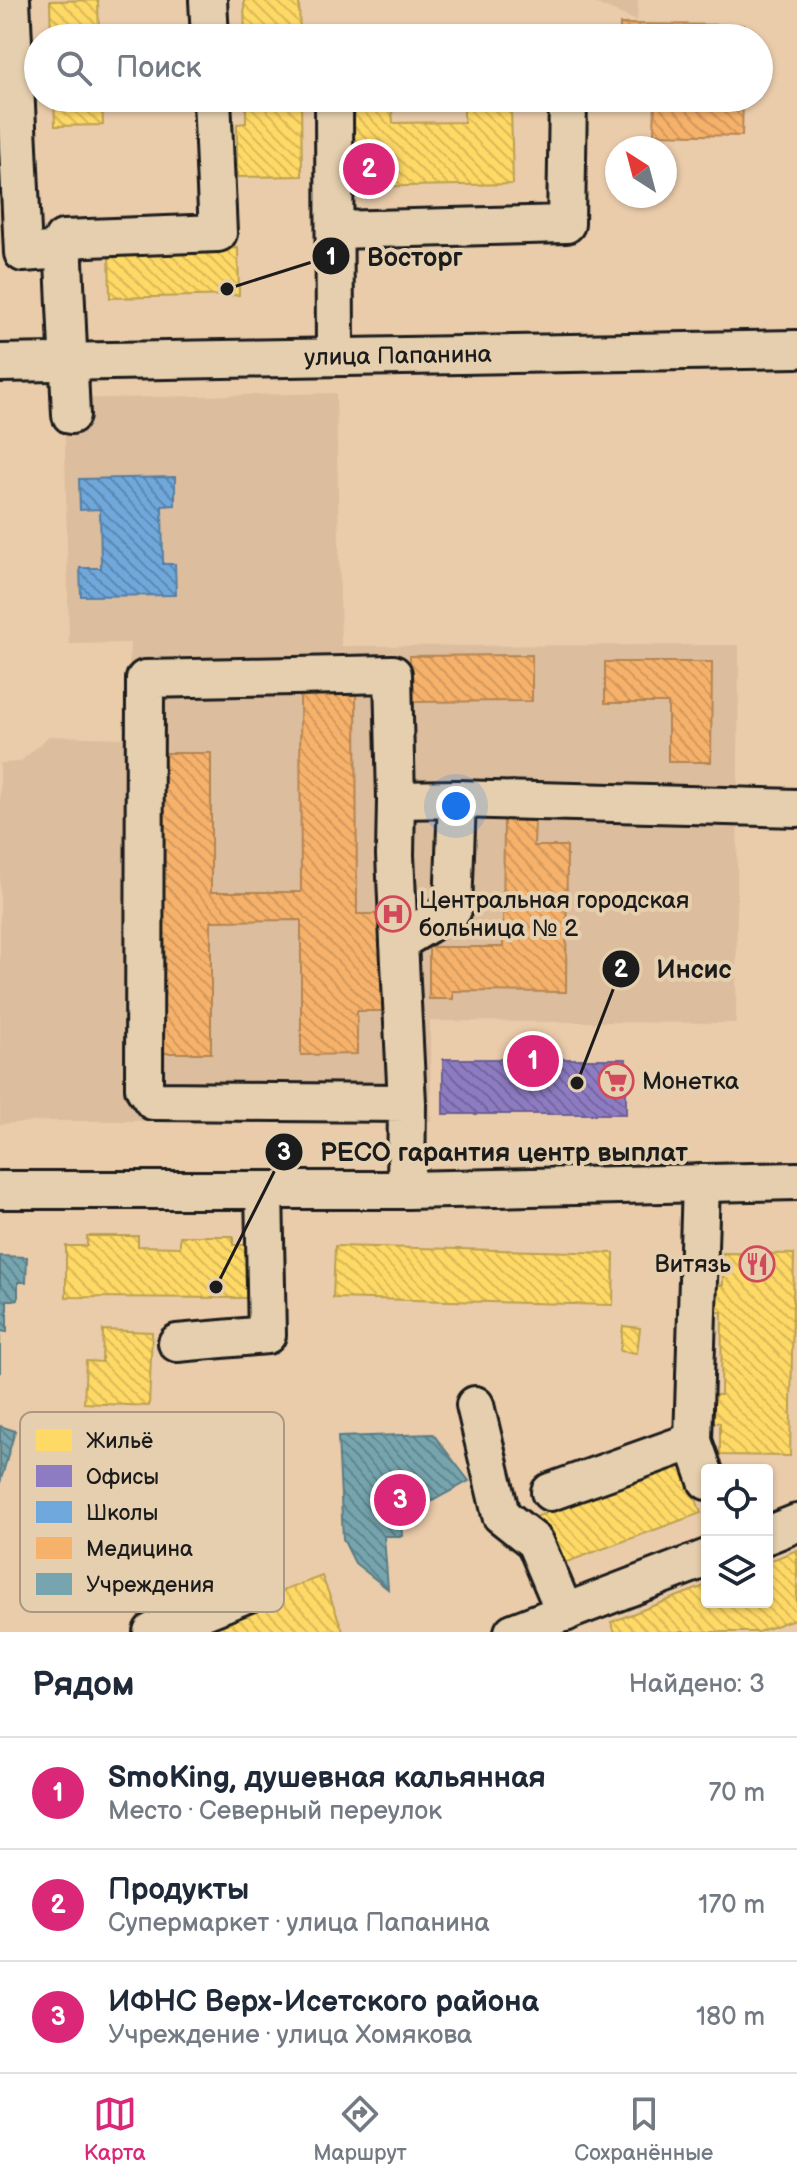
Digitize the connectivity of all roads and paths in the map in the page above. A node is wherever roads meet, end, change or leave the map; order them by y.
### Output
1 (11, 0) edge
2 (208, 0) edge
3 (209, 24) edge
4 (213, 112) edge
5 (334, 112) edge
6 (568, 112) edge
7 (335, 230) junction
8 (63, 250) junction
9 (797, 349) edge
10 (335, 357) junction
11 (68, 361) junction
12 (0, 363) edge
13 (71, 415) dead end
14 (457, 799) junction
15 (396, 800) junction
16 (797, 808) edge
17 (399, 942) junction
18 (407, 1103) junction
19 (797, 1181) edge
20 (701, 1183) junction
21 (0, 1190) edge
22 (264, 1190) junction
23 (406, 1190) junction
24 (177, 1343) dead end
25 (475, 1405) dead end
26 (693, 1441) junction
27 (701, 1464) edge
28 (550, 1492) dead end
29 (797, 1523) edge
30 (773, 1533) edge
31 (701, 1561) edge
32 (208, 1612) edge
33 (577, 1618) edge
34 (173, 1628) edge
35 (513, 1632) edge

1 - 8 street
2 - 3 street
4 - 8 street
5 - 7 street
6 - 7 street
7 - 10 street
8 - 11 street
9 - 10 street, улица Папанина
10 - 11 street, улица Папанина
11 - 12 street, улица Папанина
11 - 13 street
14 - 15 street
14 - 16 street
14 - 17 street
15 - 17 street
15 - 18 street
17 - 18 street
18 - 23 street
19 - 20 street
20 - 23 street
20 - 26 street
21 - 22 street
22 - 23 street
22 - 24 street
25 - 33 street
26 - 27 street
26 - 28 street
29 - 30 street
31 - 33 street
32 - 34 street
33 - 35 street

